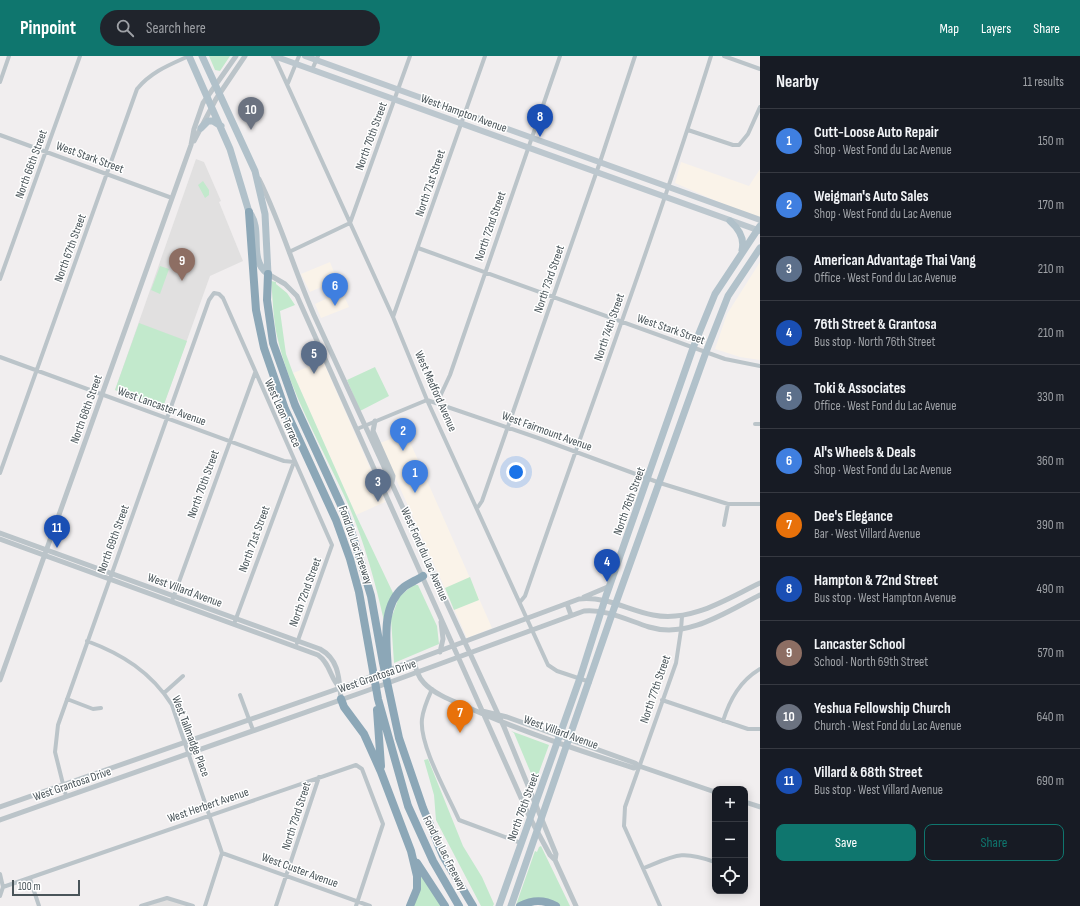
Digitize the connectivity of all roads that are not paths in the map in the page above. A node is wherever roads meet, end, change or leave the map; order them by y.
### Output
1 (9, 56) edge
2 (80, 56) edge
3 (189, 56) edge
4 (202, 56) edge
5 (236, 56) edge
6 (245, 56) edge
7 (274, 56) edge
8 (299, 56) edge
9 (305, 56) edge
10 (410, 56) edge
11 (485, 56) edge
12 (560, 56) edge
13 (635, 56) edge
14 (711, 56) edge
15 (724, 56) edge
16 (317, 58) edge
17 (296, 64) junction
18 (760, 69) edge
19 (312, 70) junction
20 (0, 82) edge
21 (288, 83) junction
22 (215, 85) junction
23 (398, 89) junction
24 (219, 94) junction
25 (208, 96) junction
26 (394, 100) junction
27 (212, 105) junction
28 (760, 107) edge
29 (465, 114) junction
30 (461, 124) junction
31 (221, 127) junction
32 (201, 128) junction
33 (688, 130) junction
34 (0, 135) edge
35 (532, 138) junction
36 (191, 145) junction
37 (528, 148) junction
38 (46, 152) junction
39 (600, 162) junction
40 (255, 171) junction
41 (597, 172) junction
42 (107, 174) junction
43 (669, 187) junction
44 (172, 198) junction
45 (665, 198) junction
46 (249, 212) junction
47 (760, 220) edge
48 (730, 221) junction
49 (350, 223) junction
50 (759, 229) edge
51 (418, 248) junction
52 (760, 248) edge
53 (289, 252) junction
54 (740, 255) junction
55 (485, 273) junction
56 (268, 274) junction
57 (0, 279) edge
58 (214, 293) joint
59 (554, 297) junction
60 (393, 317) junction
61 (621, 322) junction
62 (693, 348) junction
63 (706, 352) junction
64 (0, 357) edge
65 (760, 366) edge
66 (36, 371) junction
67 (255, 373) junction
68 (102, 394) junction
69 (427, 400) junction
70 (437, 403) junction
71 (167, 418) junction
72 (375, 421) junction
73 (755, 424) dead end
74 (760, 424) edge
75 (364, 426) junction
76 (509, 428) junction
77 (357, 429) junction
78 (229, 441) junction
79 (576, 452) junction
80 (294, 462) junction
81 (0, 474) edge
82 (648, 478) junction
83 (392, 483) junction
84 (660, 483) junction
85 (728, 504) junction
86 (760, 504) edge
87 (478, 507) junction
88 (724, 525) dead end
89 (0, 533) edge
90 (0, 539) edge
91 (332, 545) joint
92 (45, 552) junction
93 (430, 566) junction
94 (110, 576) junction
95 (423, 576) junction
96 (760, 583) edge
97 (610, 586) junction
98 (760, 595) edge
99 (173, 598) junction
100 (579, 599) junction
101 (605, 600) junction
102 (520, 602) junction
103 (567, 604) junction
104 (616, 604) junction
105 (438, 609) junction
106 (602, 611) junction
107 (612, 614) junction
108 (571, 615) junction
109 (682, 616) junction
110 (527, 618) junction
111 (235, 621) junction
112 (681, 630) junction
113 (531, 631) junction
114 (87, 641) junction
115 (465, 643) junction
116 (297, 644) junction
117 (454, 647) junction
118 (440, 652) junction
119 (469, 654) junction
120 (459, 657) junction
121 (414, 661) junction
122 (760, 669) edge
123 (417, 672) junction
124 (183, 676) dead end
125 (580, 678) junction
126 (0, 680) edge
127 (590, 682) junction
128 (340, 688) junction
129 (432, 689) junction
130 (164, 693) junction
131 (389, 694) junction
132 (240, 695) dead end
133 (67, 699) junction
134 (342, 699) junction
135 (378, 699) junction
136 (662, 700) junction
137 (101, 708) dead end
138 (484, 714) junction
139 (498, 714) junction
140 (250, 719) junction
141 (501, 721) junction
142 (723, 721) junction
143 (760, 729) edge
144 (253, 730) junction
145 (558, 739) junction
146 (184, 742) junction
147 (569, 743) junction
148 (188, 753) junction
149 (639, 766) junction
150 (382, 772) junction
151 (319, 777) junction
152 (62, 785) junction
153 (712, 791) edge
154 (66, 796) junction
155 (748, 803) edge
156 (535, 804) junction
157 (0, 807) edge
158 (760, 807) edge
159 (209, 814) junction
160 (530, 818) junction
161 (542, 818) junction
162 (0, 820) edge
163 (537, 831) junction
164 (521, 843) junction
165 (411, 851) junction
166 (222, 853) junction
167 (555, 860) junction
168 (712, 861) edge
169 (644, 868) junction
170 (0, 874) edge
171 (287, 876) junction
172 (30, 879) junction
173 (3, 887) junction
174 (0, 896) edge
175 (356, 904) edge
176 (39, 906) edge
177 (141, 906) edge
178 (193, 906) edge
179 (205, 906) edge
180 (276, 906) edge
181 (370, 906) edge
182 (410, 906) edge
183 (445, 906) edge
184 (459, 906) edge
185 (473, 906) edge
186 (499, 906) edge
187 (512, 906) edge
188 (520, 906) edge
189 (556, 906) edge
190 (576, 906) edge
191 (660, 906) edge

1 - 20 street
2 - 38 street, North 66th Street
3 - 25 main road
3 - 42 street, North 67th Street
4 - 22 main road, West Fond du Lac Avenue
5 - 22 street, North 68th Street
6 - 24 street, North 68th Street
7 - 17 main road, West Hampton Avenue
7 - 21 street, West Medford Avenue
8 - 17 street
9 - 16 main road, West Hampton Avenue
10 - 23 street, North 70th Street
11 - 29 street, North 71st Street
12 - 35 street, North 72nd Street
13 - 39 street, North 73rd Street
14 - 33 street, North 74th Street
15 - 18 street
16 - 19 street
16 - 23 main road, West Hampton Avenue
17 - 19 main road, West Hampton Avenue
17 - 21 street
19 - 26 main road, West Hampton Avenue
21 - 49 street, West Medford Avenue
22 - 24 main road, West Fond du Lac Avenue
22 - 25 street, North 68th Street
23 - 26 street, North 70th Street
23 - 29 main road, West Hampton Avenue
24 - 27 street, North 68th Street
24 - 40 main road, West Fond du Lac Avenue
25 - 27 main road
25 - 36 street, North 68th Street
26 - 30 main road, West Hampton Avenue
26 - 49 street, North 70th Street
27 - 31 main road
27 - 32 street, North 68th Street
28 - 33 street
29 - 30 street, North 71st Street
29 - 35 main road, West Hampton Avenue
30 - 37 main road, West Hampton Avenue
30 - 51 street, North 71st Street
31 - 32 main road
31 - 46 main road
32 - 36 street, North 68th Street
33 - 43 street, North 74th Street
34 - 38 street, West Stark Street
35 - 37 street, North 72nd Street
35 - 39 main road, West Hampton Avenue
36 - 44 street, North 68th Street
37 - 41 main road, West Hampton Avenue
37 - 55 street, North 72nd Street
38 - 42 street, West Stark Street
38 - 57 street, North 66th Street
39 - 41 street, North 73rd Street
39 - 43 main road, West Hampton Avenue
40 - 53 street, West Fond du Lac Avenue
40 - 56 main road, West Fond du Lac Avenue
41 - 45 main road, West Hampton Avenue
41 - 59 street, North 73rd Street
42 - 44 street, West Stark Street
42 - 66 street, North 67th Street
43 - 45 street, North 74th Street
43 - 47 main road, West Hampton Avenue
44 - 68 street, North 68th Street
45 - 48 main road, West Hampton Avenue
45 - 61 street, North 74th Street
46 - 56 main road
46 - 135 highway, Fond du Lac Freeway
48 - 50 main road, West Hampton Avenue
48 - 54 main road
49 - 53 street
49 - 60 street, West Medford Avenue
50 - 54 main road, North 76th Street
51 - 55 street, West Stark Street
51 - 60 street, North 71st Street
52 - 63 main road, North 76th Street
53 - 75 street, West Fond du Lac Avenue
54 - 62 main road, North 76th Street
55 - 59 street, West Stark Street
55 - 70 street, North 72nd Street
56 - 77 street, West Fond du Lac Avenue
56 - 131 highway, Fond du Lac Freeway
58 - 67 street, West Leon Terrace
58 - 71 street, North 69th Street
59 - 61 street, West Stark Street
59 - 76 street, North 73rd Street
60 - 69 street, West Medford Avenue
61 - 62 street, West Stark Street
61 - 79 street, North 74th Street
62 - 63 street, West Stark Street
62 - 82 main road, North 76th Street
63 - 65 street, West Stark Street
63 - 84 main road, North 76th Street
64 - 66 street, West Lancaster Avenue
66 - 68 street, West Lancaster Avenue
66 - 81 street, North 67th Street
67 - 78 street, North 70th Street
67 - 80 street, West Leon Terrace
68 - 71 street, West Lancaster Avenue
68 - 92 street, North 68th Street
69 - 70 street, West Fairmount Avenue
69 - 72 street
69 - 87 street, West Medford Avenue
70 - 76 street, West Fairmount Avenue
71 - 78 street, West Lancaster Avenue
71 - 94 street, North 69th Street
72 - 75 street
72 - 83 street
73 - 74 street
75 - 77 street
75 - 83 street, West Fond du Lac Avenue
76 - 79 street, West Fairmount Avenue
76 - 87 street, North 73rd Street
77 - 95 street, West Fond du Lac Avenue
78 - 80 street, West Lancaster Avenue
78 - 99 street, North 70th Street
79 - 82 street, West Fairmount Avenue
79 - 102 street, North 74th Street
80 - 91 street, West Leon Terrace
80 - 111 street, North 71st Street
82 - 84 street, West Fairmount Avenue
82 - 97 main road, North 76th Street
83 - 93 street, West Fond du Lac Avenue
84 - 85 street, West Fairmount Avenue
84 - 104 main road, North 76th Street
85 - 86 street, West Fairmount Avenue
85 - 88 street
87 - 102 street, West Medford Avenue
89 - 92 street, West Villard Avenue
90 - 92 street, West Villard Avenue
91 - 116 street, North 72nd Street
92 - 94 street, West Villard Avenue
92 - 126 street, North 68th Street
93 - 95 street
93 - 115 street, West Fond du Lac Avenue
94 - 99 street, West Villard Avenue
94 - 114 street, North 69th Street
95 - 105 street, West Fond du Lac Avenue
95 - 131 highway
96 - 109 street, West Grantosa Drive
97 - 100 street
97 - 101 main road, North 76th Street
98 - 112 street, West Grantosa Drive
99 - 111 street, West Villard Avenue
100 - 101 street, West Grantosa Drive
100 - 103 street, West Grantosa Drive
101 - 104 street, West Grantosa Drive
101 - 106 main road, North 76th Street
102 - 110 street, West Medford Avenue
103 - 108 street
103 - 110 street, West Grantosa Drive
104 - 107 main road, North 76th Street
104 - 109 street, West Grantosa Drive
105 - 117 street, West Fond du Lac Avenue
105 - 118 street
106 - 107 street, West Grantosa Drive
106 - 108 street, West Grantosa Drive
106 - 125 main road, North 76th Street
107 - 112 street, West Grantosa Drive
107 - 127 main road, North 76th Street
108 - 113 street, West Grantosa Drive
109 - 112 street, North 77th Street
110 - 113 street, West Medford Avenue
110 - 115 street, West Grantosa Drive
111 - 116 street, West Villard Avenue
112 - 136 street, North 77th Street
113 - 119 street, West Grantosa Drive
113 - 125 street, West Medford Avenue
114 - 130 street, West Tallmadge Place
114 - 133 street, North 69th Street
115 - 117 street, West Grantosa Drive
115 - 119 street, West Fond du Lac Avenue
116 - 128 street, West Villard Avenue
117 - 118 street, West Grantosa Drive
117 - 120 street, West Fond du Lac Avenue
118 - 121 street, West Grantosa Drive
119 - 120 street, West Grantosa Drive
119 - 139 street, West Fond du Lac Avenue
120 - 123 street, West Grantosa Drive
120 - 138 street, West Fond du Lac Avenue
121 - 123 street, West Villard Avenue
121 - 128 street, West Grantosa Drive
122 - 142 street
123 - 129 street, West Villard Avenue
123 - 134 street, West Grantosa Drive
124 - 130 street
125 - 127 street, West Medford Avenue
125 - 145 main road, North 76th Street
127 - 147 main road, North 76th Street
128 - 134 street, West Villard Avenue
128 - 140 street, West Grantosa Drive
129 - 138 street, West Villard Avenue
129 - 164 street
130 - 146 street, West Tallmadge Place
131 - 185 highway, Fond du Lac Freeway
132 - 140 street
133 - 137 street
133 - 152 street, North 69th Street
134 - 144 street, West Grantosa Drive
134 - 150 highway
135 - 150 highway
135 - 184 highway, Fond du Lac Freeway
136 - 142 street
136 - 149 street, North 77th Street
138 - 139 street, West Villard Avenue
138 - 141 street, West Villard Avenue
138 - 160 street, West Fond du Lac Avenue
139 - 141 street, West Fond du Lac Avenue
139 - 145 street, West Villard Avenue
140 - 144 street
140 - 146 street, West Grantosa Drive
141 - 145 street, West Villard Avenue
141 - 156 street, West Fond du Lac Avenue
142 - 143 street
144 - 148 street, West Grantosa Drive
145 - 147 street, West Villard Avenue
145 - 156 main road, North 76th Street
146 - 148 street, West Tallmadge Place
146 - 152 street, West Grantosa Drive
147 - 149 street, West Villard Avenue
147 - 161 main road, North 76th Street
148 - 154 street, West Grantosa Drive
148 - 159 street, West Tallmadge Place
149 - 153 street, West Villard Avenue
149 - 169 street
150 - 165 highway
151 - 159 street, West Herbert Avenue
151 - 171 street, North 73rd Street
151 - 175 street, West Herbert Avenue
152 - 154 street, North 69th Street
152 - 157 street, West Grantosa Drive
154 - 162 street, West Grantosa Drive
155 - 158 street
156 - 160 main road, North 76th Street
156 - 161 street, West Fond du Lac Avenue
159 - 166 street, West Tallmadge Place
159 - 172 street, West Herbert Avenue
160 - 163 street, West Fond du Lac Avenue
160 - 164 main road, North 76th Street
161 - 163 main road, North 76th Street
161 - 167 street, West Fond du Lac Avenue
163 - 167 street, West Fond du Lac Avenue
163 - 187 main road, North 76th Street
164 - 186 main road, North 76th Street
165 - 182 highway
165 - 183 highway
166 - 171 street, West Custer Avenue
166 - 179 street
167 - 190 street, West Fond du Lac Avenue
168 - 169 street
169 - 191 street
170 - 173 street
171 - 175 street, West Custer Avenue
171 - 180 street, North 73rd Street
172 - 173 street, West Herbert Avenue
172 - 176 street
173 - 174 street
175 - 181 street, West Custer Avenue
177 - 178 street
188 - 189 highway

